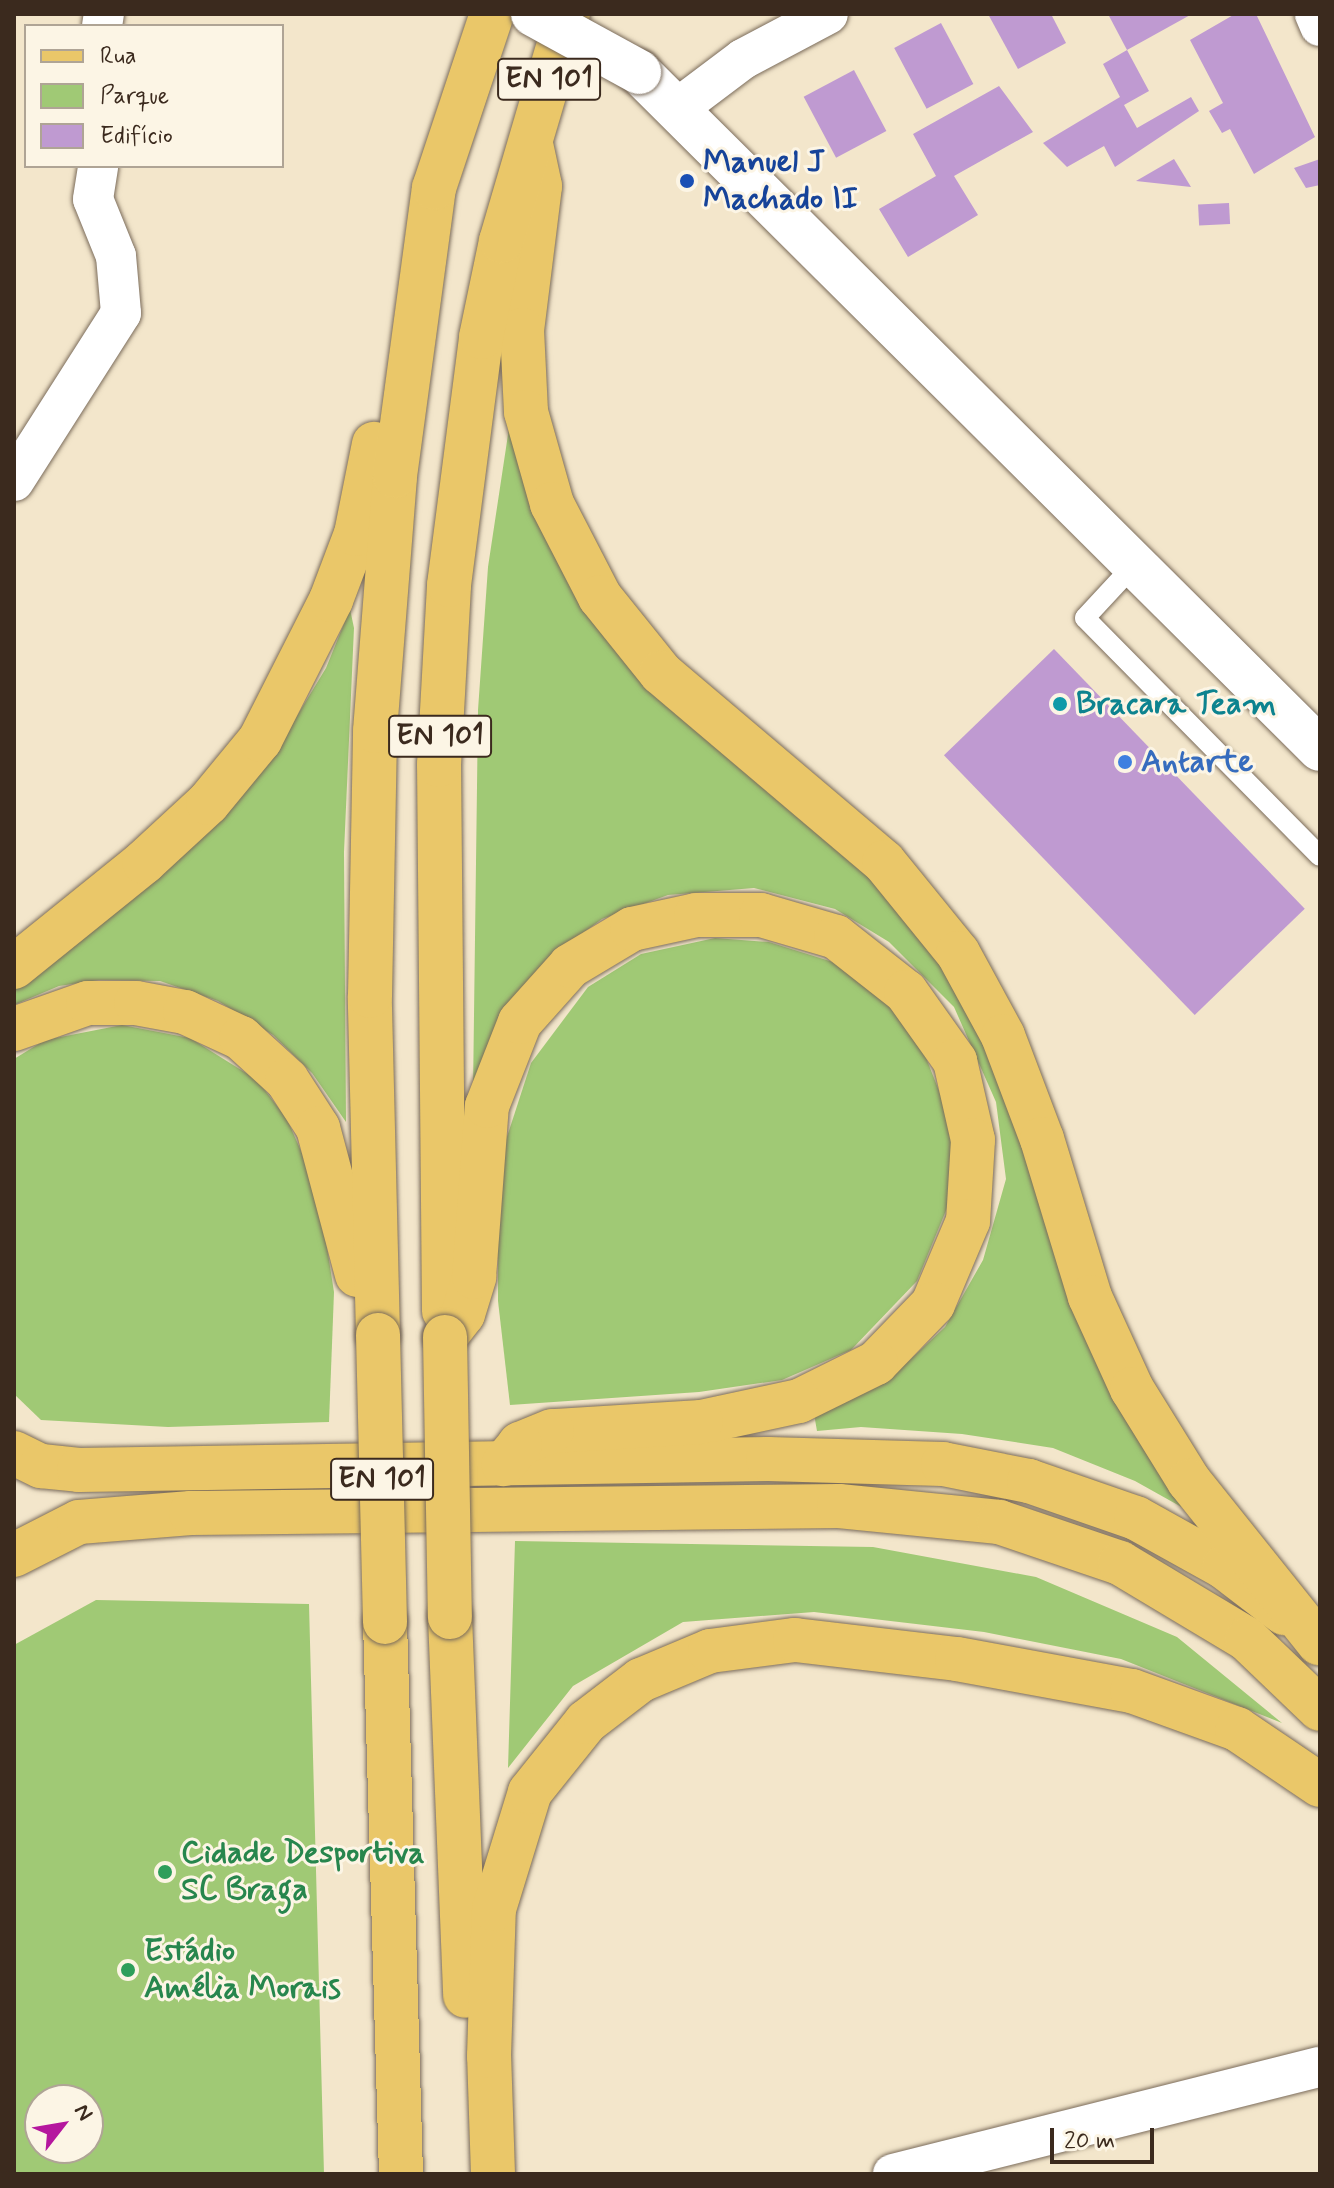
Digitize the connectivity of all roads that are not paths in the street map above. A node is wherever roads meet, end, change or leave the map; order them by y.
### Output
1 (492, 14) edge
2 (533, 14) edge
3 (568, 14) edge
4 (828, 14) edge
5 (1315, 14) edge
6 (781, 25) edge
7 (1320, 26) edge
8 (678, 108) junction
9 (531, 144) junction
10 (98, 168) edge
11 (418, 305) junction
12 (14, 481) edge
13 (1134, 565) junction
14 (1320, 749) edge
15 (1320, 856) edge
16 (14, 967) edge
17 (14, 1029) edge
18 (378, 1335) junction
19 (445, 1337) junction
20 (14, 1453) edge
21 (504, 1464) junction
22 (14, 1555) edge
23 (1320, 1644) edge
24 (1320, 1709) edge
25 (1320, 1785) edge
26 (1320, 2067) edge
27 (401, 2174) edge
28 (472, 2174) edge
29 (493, 2174) edge
30 (893, 2174) edge

1 - 11 main road, EN 101
2 - 8 street, bridge
3 - 9 main road, EN 101
4 - 6 street
5 - 7 street
6 - 8 street
8 - 13 street
9 - 19 main road, EN 101
9 - 23 main road
10 - 12 street
11 - 16 main road
11 - 18 main road, EN 101
13 - 14 street
13 - 15 lane
17 - 18 main road
18 - 27 main road, EN 101, bridge
19 - 21 main road
19 - 28 main road, EN 101, bridge
20 - 21 main road
21 - 23 main road
22 - 24 main road
25 - 29 main road
26 - 30 street

